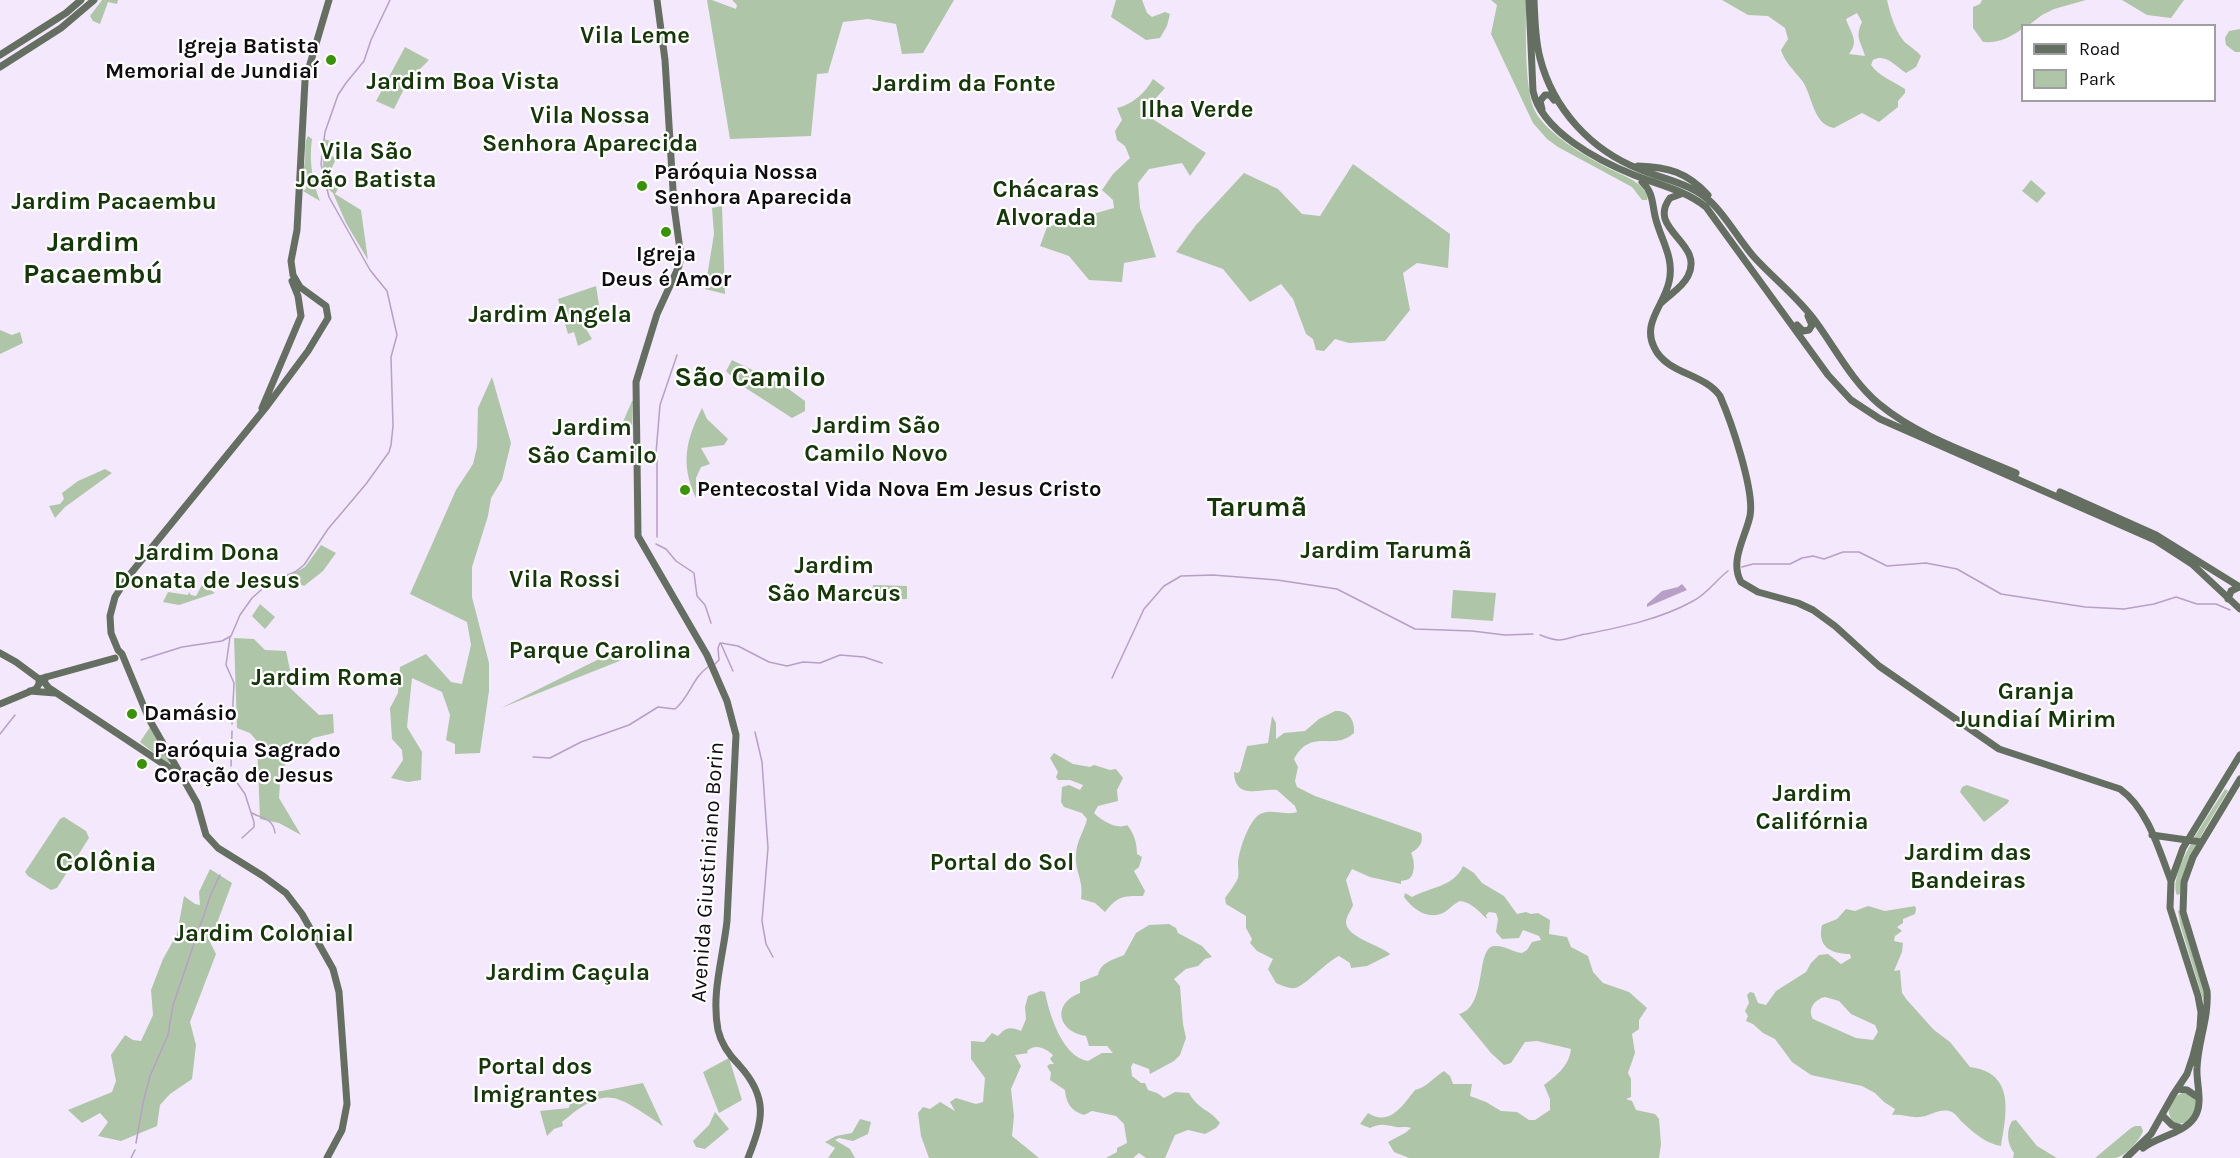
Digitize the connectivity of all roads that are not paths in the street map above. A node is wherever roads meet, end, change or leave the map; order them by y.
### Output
1 (81, 0) edge
2 (94, 0) edge
3 (329, 0) edge
4 (657, 0) edge
5 (1529, 0) edge
6 (1534, 0) edge
7 (73, 7) junction
8 (79, 14) junction
9 (0, 55) edge
10 (1, 66) edge
11 (1596, 156) junction
12 (1627, 164) junction
13 (1642, 182) junction
14 (1680, 182) junction
15 (1681, 194) junction
16 (1715, 206) junction
17 (296, 238) junction
18 (1739, 251) junction
19 (1747, 262) junction
20 (1672, 268) junction
21 (1686, 279) junction
22 (314, 297) junction
23 (1660, 305) junction
24 (301, 306) junction
25 (273, 382) junction
26 (276, 393) junction
27 (260, 413) junction
28 (2240, 587) edge
29 (2228, 599) junction
30 (2240, 609) edge
31 (118, 650) junction
32 (0, 653) edge
33 (115, 658) junction
34 (126, 666) junction
35 (43, 678) junction
36 (30, 691) junction
37 (58, 694) junction
38 (0, 704) edge
39 (2240, 755) edge
40 (175, 762) junction
41 (165, 764) junction
42 (2240, 779) edge
43 (186, 784) junction
44 (2219, 788) junction
45 (2226, 801) junction
46 (2152, 835) junction
47 (2188, 840) junction
48 (2201, 842) junction
49 (2171, 881) junction
50 (2170, 890) junction
51 (2182, 897) junction
52 (2170, 908) junction
53 (2183, 912) junction
54 (2177, 1089) junction
55 (2199, 1098) junction
56 (2162, 1115) junction
57 (2183, 1128) junction
58 (327, 1158) edge
59 (748, 1158) edge
60 (2126, 1158) edge
61 (2132, 1158) edge

1 - 7 main road
2 - 8 main road
3 - 17 main road
4 - 59 main road, Avenida Giustiniano Borin
5 - 11 main road
6 - 12 main road
7 - 8 main road
7 - 9 main road
8 - 10 main road
9 - 10 main road
11 - 12 main road
11 - 13 main road
11 - 18 main road
12 - 14 main road
12 - 16 main road
13 - 15 main road
13 - 20 main road
14 - 16 main road
14 - 19 main road
15 - 18 main road
15 - 21 main road
16 - 28 main road
17 - 22 main road
17 - 24 main road
18 - 19 main road
19 - 29 main road
20 - 21 main road
20 - 23 main road
21 - 23 main road
22 - 24 main road
22 - 26 main road
23 - 46 main road
24 - 25 main road
25 - 26 main road
25 - 27 main road
26 - 27 main road
27 - 31 main road
28 - 29 main road
29 - 30 main road
31 - 33 main road
31 - 34 main road
32 - 35 main road
33 - 34 main road
33 - 35 main road
34 - 40 main road
35 - 36 main road
35 - 37 main road
36 - 37 main road
36 - 38 main road
37 - 41 main road
39 - 44 main road
40 - 41 main road
40 - 43 main road
41 - 43 main road
42 - 45 main road
43 - 58 main road
44 - 45 main road
44 - 47 main road
45 - 48 main road
46 - 47 main road
46 - 49 main road
47 - 48 main road
47 - 49 main road
48 - 51 main road
49 - 50 main road
50 - 51 main road
50 - 52 main road
51 - 53 main road
52 - 53 main road
52 - 54 main road
53 - 55 main road
54 - 55 main road
54 - 56 main road
55 - 57 main road
56 - 57 main road
56 - 60 main road
57 - 61 main road

